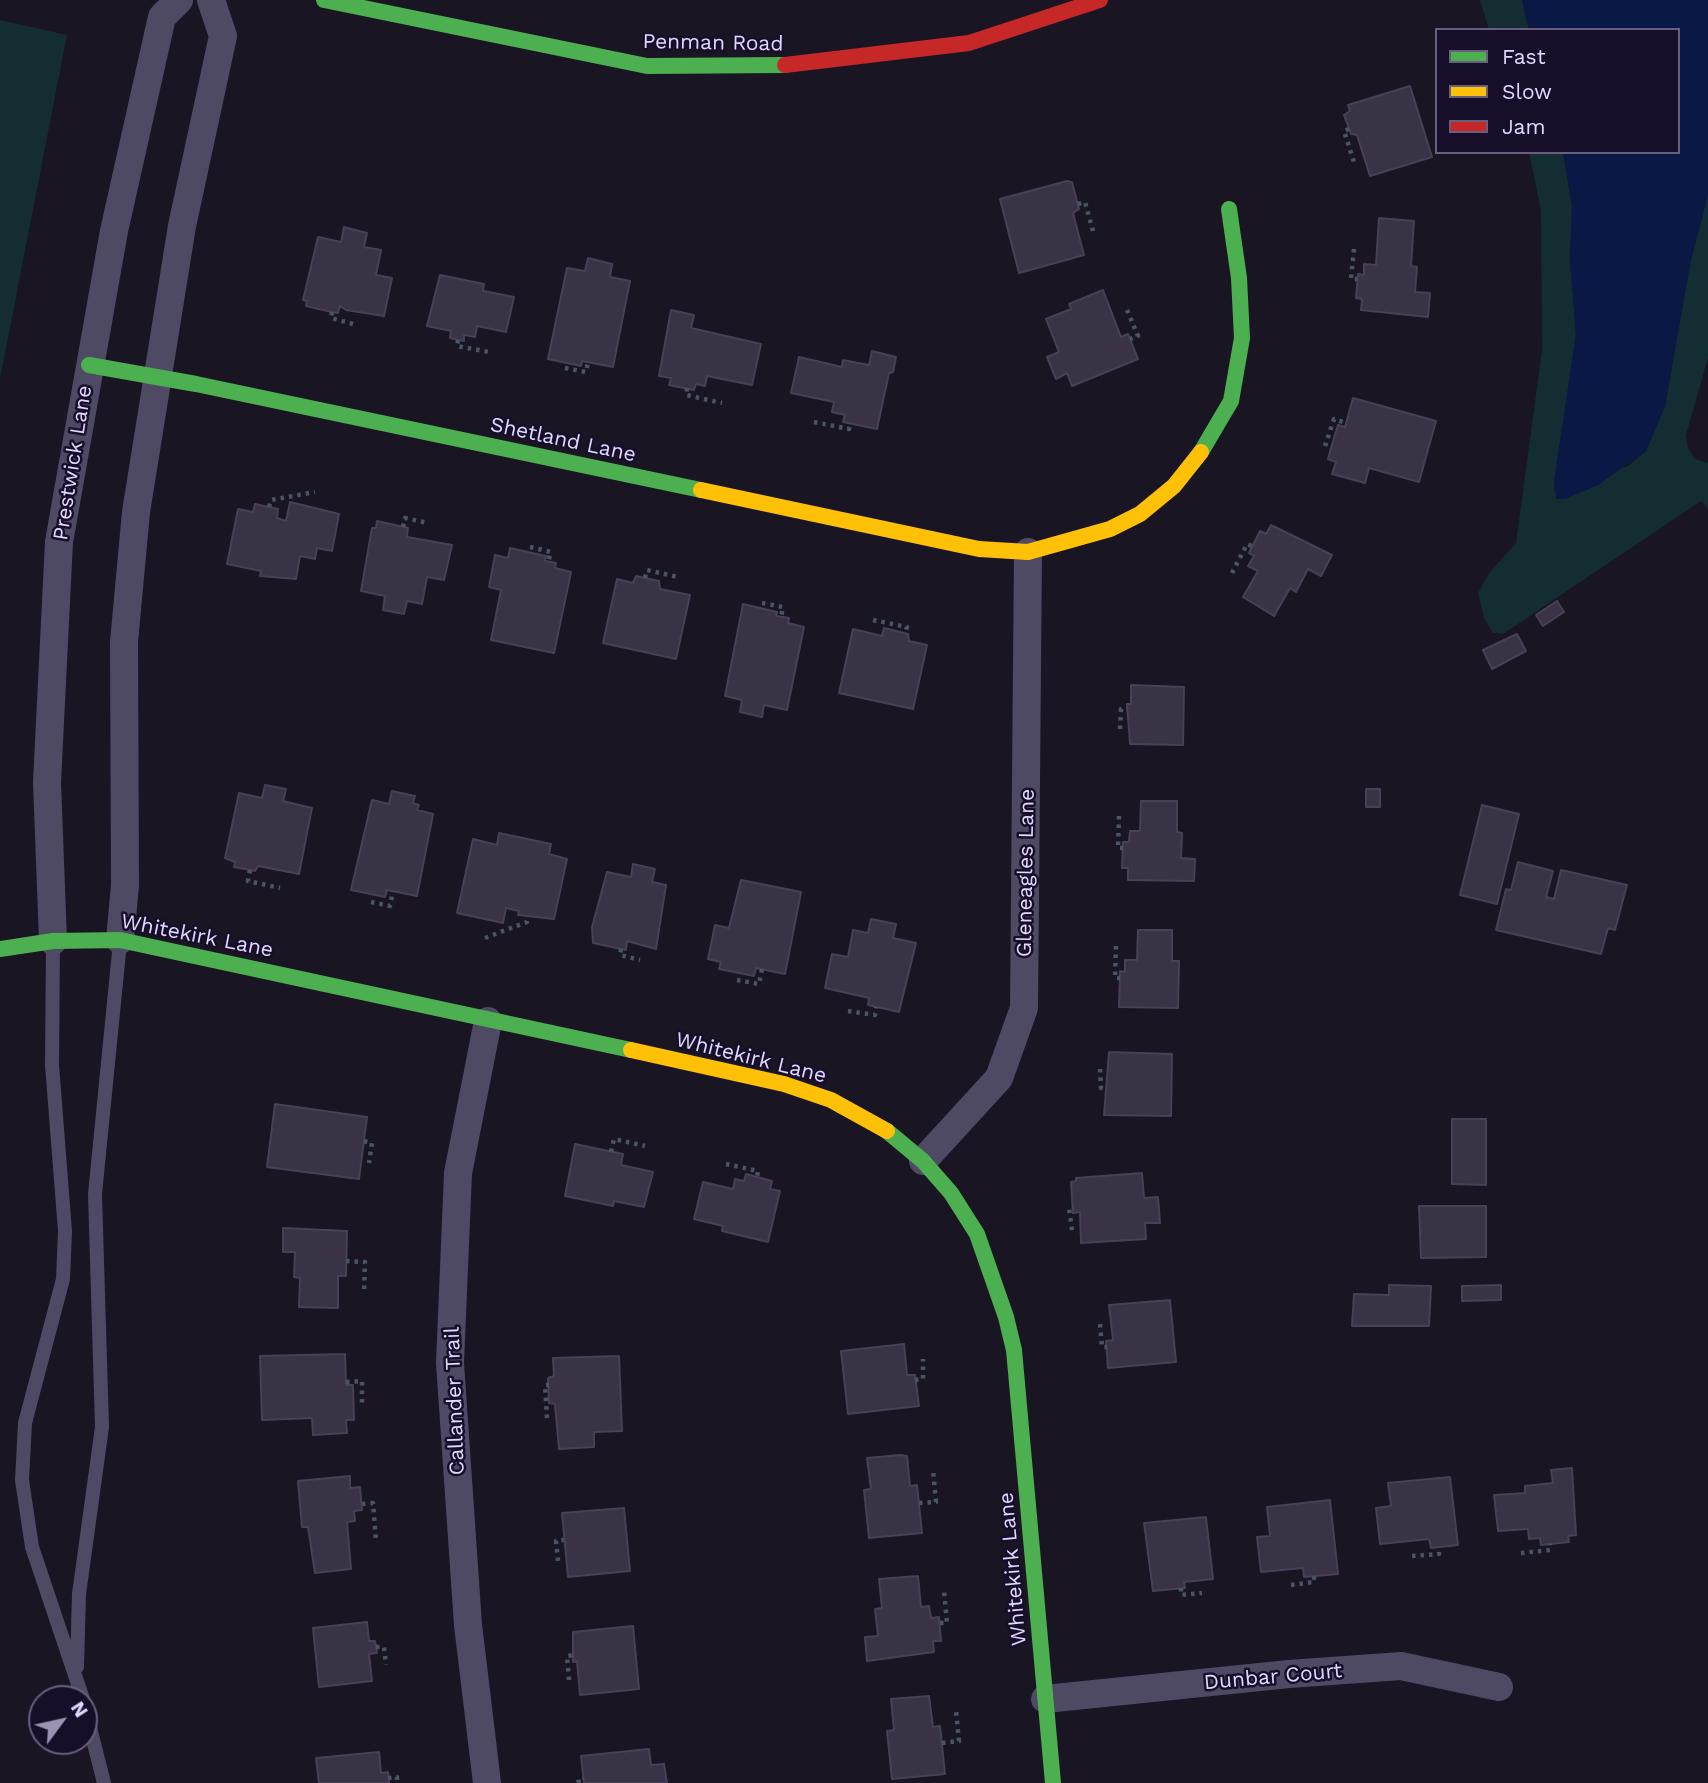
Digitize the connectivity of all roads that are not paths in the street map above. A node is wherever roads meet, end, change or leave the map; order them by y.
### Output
1 (179, 0) edge
2 (211, 0) edge
3 (324, 0) edge
4 (1100, 0) edge
5 (1229, 209) dead end
6 (89, 365) junction
7 (158, 378) junction
8 (1028, 552) junction
9 (120, 940) junction
10 (53, 941) junction
11 (0, 949) edge
12 (488, 1021) junction
13 (923, 1161) junction
14 (77, 1676) junction
15 (79, 1685) edge
16 (1499, 1687) dead end
17 (1045, 1699) junction
18 (97, 1755) edge
19 (104, 1783) edge
20 (487, 1783) edge
21 (1053, 1783) edge

1 - 6 street, Prestwick Lane
2 - 7 street
3 - 4 street, Penman Road
5 - 8 street, Shetland Lane
6 - 7 street, Shetland Lane
6 - 10 street, Prestwick Lane
7 - 8 street, Shetland Lane
7 - 9 street
8 - 13 street, Gleneagles Lane
9 - 10 street, Whitekirk Lane
9 - 12 street, Whitekirk Lane
9 - 14 lane
10 - 11 street, Whitekirk Lane
10 - 14 lane
12 - 13 street, Whitekirk Lane
12 - 20 street, Callander Trail
13 - 17 street, Whitekirk Lane
14 - 15 lane
16 - 17 street, Dunbar Court
17 - 21 street, Whitekirk Lane
18 - 19 lane

